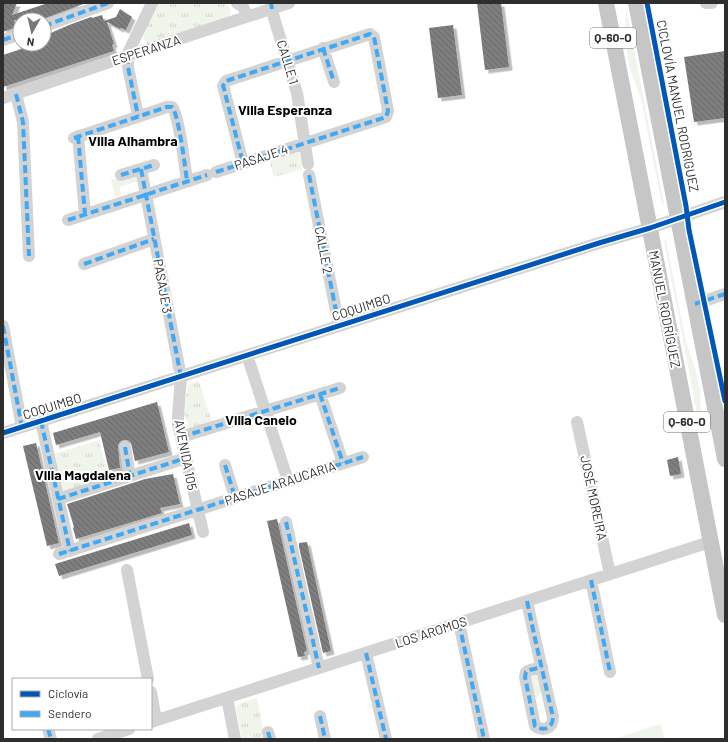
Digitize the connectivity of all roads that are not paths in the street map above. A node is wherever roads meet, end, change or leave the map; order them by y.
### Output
1 (108, 3) edge
2 (152, 3) edge
3 (237, 3) edge
4 (289, 3) edge
5 (606, 3) edge
6 (636, 3) edge
7 (706, 3) edge
8 (712, 3) edge
9 (271, 6) edge
10 (247, 16) junction
11 (52, 23) edge
12 (323, 48) junction
13 (127, 56) junction
14 (287, 60) junction
15 (334, 82) dead end
16 (16, 94) junction
17 (3, 98) edge
18 (138, 116) junction
19 (305, 143) junction
20 (243, 163) junction
21 (154, 165) dead end
22 (141, 169) junction
23 (308, 169) joint
24 (121, 175) dead end
25 (187, 181) junction
26 (146, 195) junction
27 (725, 202) edge
28 (85, 214) junction
29 (678, 218) junction
30 (68, 220) dead end
31 (650, 228) junction
32 (154, 239) junction
33 (29, 256) dead end
34 (84, 264) dead end
35 (725, 294) edge
36 (695, 304) junction
37 (3, 326) edge
38 (339, 326) junction
39 (247, 356) junction
40 (180, 377) junction
41 (340, 388) dead end
42 (320, 394) junction
43 (265, 411) junction
44 (41, 421) junction
45 (577, 422) dead end
46 (22, 427) junction
47 (3, 433) edge
48 (181, 437) junction
49 (125, 447) dead end
50 (363, 457) dead end
51 (186, 458) junction
52 (725, 459) edge
53 (343, 463) junction
54 (224, 465) dead end
55 (130, 476) junction
56 (288, 481) junction
57 (235, 497) junction
58 (58, 499) junction
59 (198, 509) junction
60 (286, 522) dead end
61 (203, 532) dead end
62 (710, 542) junction
63 (127, 570) dead end
64 (610, 574) junction
65 (591, 580) junction
66 (527, 601) junction
67 (725, 615) edge
68 (459, 623) junction
69 (366, 653) junction
70 (542, 667) dead end
71 (319, 668) junction
72 (610, 672) dead end
73 (148, 678) edge
74 (227, 698) junction
75 (152, 702) edge
76 (320, 716) dead end
77 (154, 721) edge
78 (126, 730) edge
79 (98, 739) edge
80 (235, 739) edge
81 (325, 739) edge
82 (386, 739) edge
83 (484, 739) edge

1 - 11 street
2 - 13 street
3 - 10 street
4 - 9 street, ESPERANZA
5 - 31 main road, MANUEL RODRÍGUEZ / Q-60-O
6 - 29 main road, Q-60-O
7 - 8 street
9 - 10 street, ESPERANZA
9 - 14 street, CALLE 1
10 - 13 street, ESPERANZA
12 - 14 street
12 - 15 street
12 - 19 street
13 - 16 street, ESPERANZA
13 - 18 street
14 - 19 street, CALLE 1
14 - 20 street
16 - 17 street, ESPERANZA
16 - 33 street
18 - 25 street
18 - 28 street
19 - 20 street, PASAJE 4
19 - 23 street, CALLE 1
20 - 25 street, PASAJE 4
21 - 22 street
22 - 24 street
22 - 26 street, PASAJE 3
23 - 38 street, CALLE 2
25 - 26 street
26 - 28 street
26 - 32 street, PASAJE 3
27 - 29 street, COQUIMBO
28 - 30 street
29 - 31 street, COQUIMBO
29 - 36 main road, Q-60-O
31 - 38 street, COQUIMBO
31 - 62 main road, MANUEL RODRÍGUEZ / Q-60-O
32 - 34 street
32 - 40 street, PASAJE 3
35 - 36 street
36 - 52 main road, Q-60-O
37 - 46 street
38 - 39 street, COQUIMBO
39 - 40 street, COQUIMBO
39 - 43 street
40 - 44 street, COQUIMBO
40 - 48 street, AVENIDA 105
41 - 42 street
42 - 43 street
42 - 53 street
43 - 48 street
43 - 56 street
44 - 46 street, COQUIMBO
44 - 58 street
45 - 64 street, JOSÉ MOREIRA
46 - 47 street, COQUIMBO
48 - 51 street, AVENIDA 105
49 - 55 street
50 - 53 street, PASAJE ARAUCARIA
51 - 55 street
51 - 59 street, AVENIDA 105
53 - 56 street, PASAJE ARAUCARIA
54 - 57 street
55 - 58 street
56 - 57 street, PASAJE ARAUCARIA
57 - 59 street, PASAJE ARAUCARIA
58 - 59 street, PASAJE ARAUCARIA
59 - 61 street, AVENIDA 105
60 - 71 street
62 - 64 street, LOS AROMOS
62 - 67 main road, MANUEL RODRÍGUEZ / Q-60-O
63 - 73 street
64 - 65 street, LOS AROMOS
65 - 66 street, LOS AROMOS
65 - 72 street
66 - 68 street, LOS AROMOS
66 - 70 street
68 - 69 street, LOS AROMOS
68 - 83 street
69 - 71 street, LOS AROMOS
69 - 82 street
71 - 74 street, LOS AROMOS
74 - 77 street, LOS AROMOS
74 - 80 street
75 - 77 street
76 - 81 street
78 - 79 street

